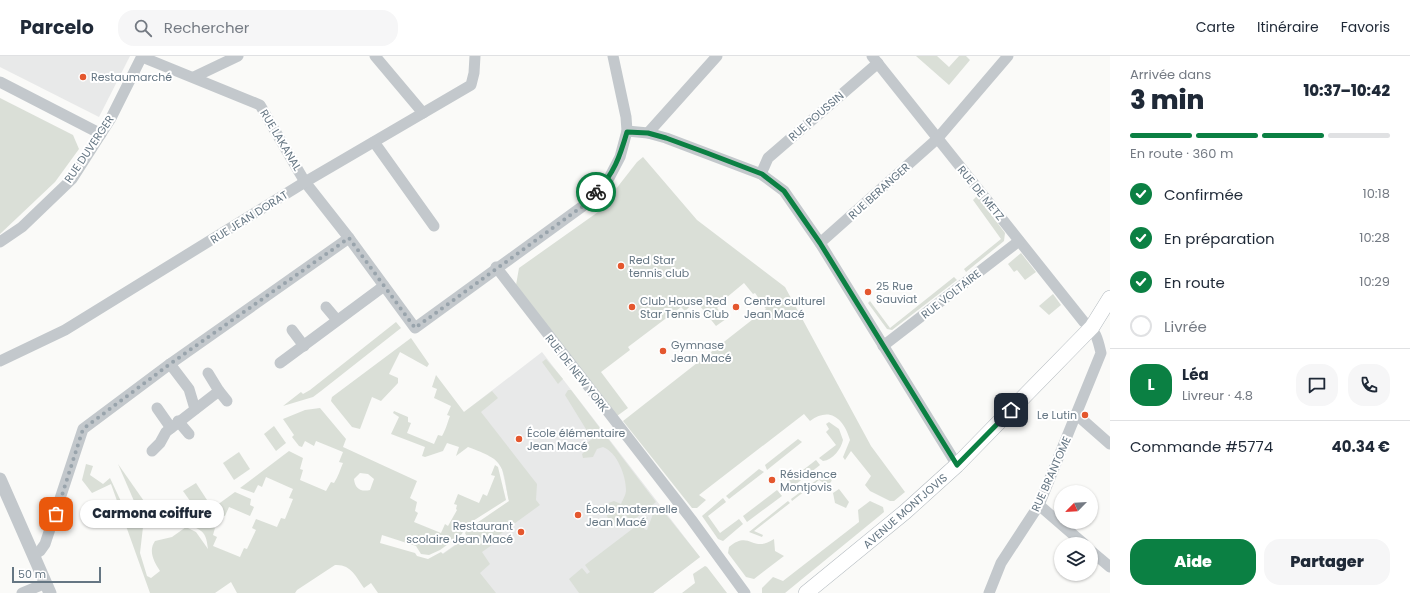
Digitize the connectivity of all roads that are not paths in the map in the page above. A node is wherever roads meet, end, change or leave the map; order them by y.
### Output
1 (238, 56) edge
2 (374, 56) edge
3 (475, 56) edge
4 (612, 56) edge
5 (717, 56) edge
6 (1008, 56) edge
7 (142, 57) edge
8 (875, 60) edge
9 (194, 77) junction
10 (0, 82) edge
11 (423, 113) junction
12 (627, 132) junction
13 (648, 133) junction
14 (101, 134) junction
15 (937, 139) junction
16 (374, 142) junction
17 (762, 174) junction
18 (305, 182) junction
19 (434, 226) dead end
20 (349, 238) junction
21 (1019, 241) junction
22 (0, 242) edge
23 (820, 243) junction
24 (496, 267) junction
25 (384, 286) junction
26 (1110, 298) edge
27 (326, 307) dead end
28 (337, 320) junction
29 (1092, 327) junction
30 (292, 330) dead end
31 (304, 346) junction
32 (883, 346) junction
33 (0, 361) edge
34 (280, 363) dead end
35 (170, 364) junction
36 (208, 373) dead end
37 (219, 391) junction
38 (227, 401) dead end
39 (157, 408) dead end
40 (195, 408) junction
41 (1077, 415) junction
42 (175, 425) junction
43 (189, 434) dead end
44 (1110, 444) edge
45 (152, 451) dead end
46 (957, 465) junction
47 (0, 479) edge
48 (1040, 505) junction
49 (1076, 537) edge
50 (34, 554) junction
51 (1098, 557) edge
52 (1110, 568) edge
53 (48, 588) edge
54 (22, 593) edge
55 (745, 593) edge
56 (806, 593) edge
57 (990, 593) edge

1 - 9 street
2 - 11 street
3 - 11 street, RUE JEAN DORAT
4 - 12 street
5 - 13 street
6 - 15 street, RUE BERANGER
7 - 9 street, RUE LAKANAL
7 - 14 street, RUE DUVERGER
8 - 15 street, RUE DE METZ
8 - 17 street, RUE POUSSIN
9 - 18 street, RUE LAKANAL
10 - 14 street
11 - 16 street, RUE JEAN DORAT
12 - 13 street
12 - 24 street
13 - 17 street
14 - 22 street, RUE DUVERGER
15 - 21 street, RUE DE METZ
15 - 23 street, RUE BERANGER
16 - 18 street, RUE JEAN DORAT
16 - 19 street
17 - 23 street
18 - 20 street, RUE LAKANAL
18 - 33 street, RUE JEAN DORAT
20 - 25 street, RUE LAKANAL
20 - 35 street
21 - 29 street, RUE DE METZ
21 - 32 street, RUE VOLTAIRE
23 - 32 street
24 - 25 street, RUE LAKANAL
24 - 55 street, RUE DE NEW YORK
25 - 28 street
26 - 29 main road, AVENUE MONTJOVIS
27 - 28 street
28 - 31 street
29 - 41 street, RUE BRANTOME
29 - 46 main road, AVENUE MONTJOVIS
30 - 31 street
31 - 34 street
32 - 46 street
35 - 40 street
35 - 50 street
36 - 37 street
37 - 38 street
37 - 40 street
39 - 42 street
40 - 42 street
41 - 44 street
41 - 48 street, RUE BRANTOME
42 - 43 street
42 - 45 street
46 - 56 main road, AVENUE MONTJOVIS
47 - 50 street
48 - 49 street
48 - 57 street, RUE BRANTOME
50 - 53 street
51 - 52 street
53 - 54 street

